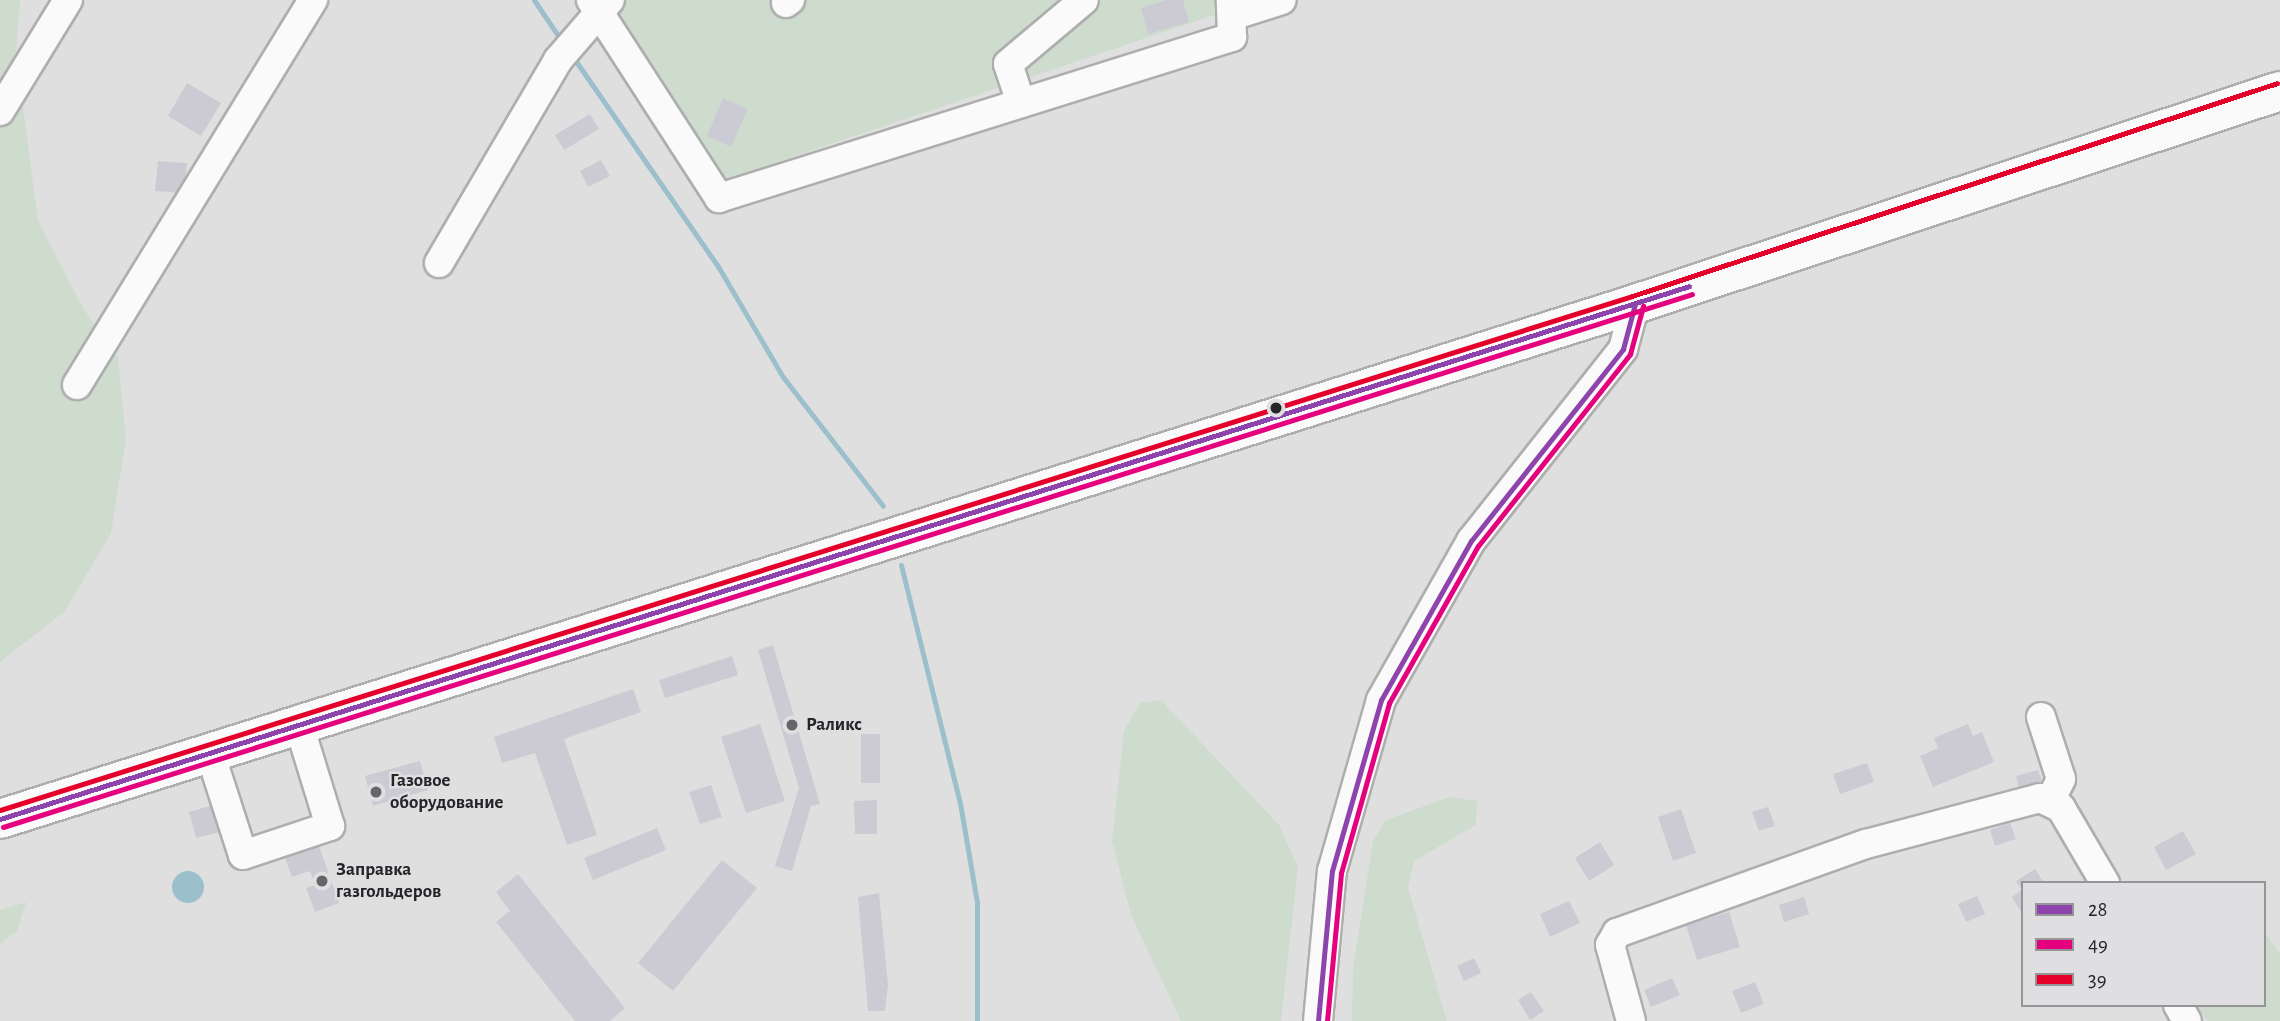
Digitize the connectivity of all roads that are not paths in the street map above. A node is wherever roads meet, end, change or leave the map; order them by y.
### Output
1 (68, 0) edge
2 (313, 0) edge
3 (1084, 0) edge
4 (1282, 0) edge
5 (600, 4) edge
6 (1232, 18) edge
7 (2280, 91) edge
8 (1021, 103) junction
9 (0, 111) edge
10 (439, 263) dead end
11 (1635, 304) junction
12 (77, 385) dead end
13 (2041, 717) dead end
14 (299, 725) junction
15 (210, 753) junction
16 (2050, 803) junction
17 (5, 817) edge
18 (2104, 881) edge
19 (1318, 1021) edge
20 (1631, 1021) edge

1 - 9 street
2 - 12 street
3 - 8 street
4 - 6 street
5 - 8 street
5 - 10 street
6 - 8 street
7 - 11 highway
11 - 14 highway
11 - 19 street
13 - 16 street
14 - 15 highway
14 - 15 street
15 - 17 highway
16 - 18 street
16 - 20 street

